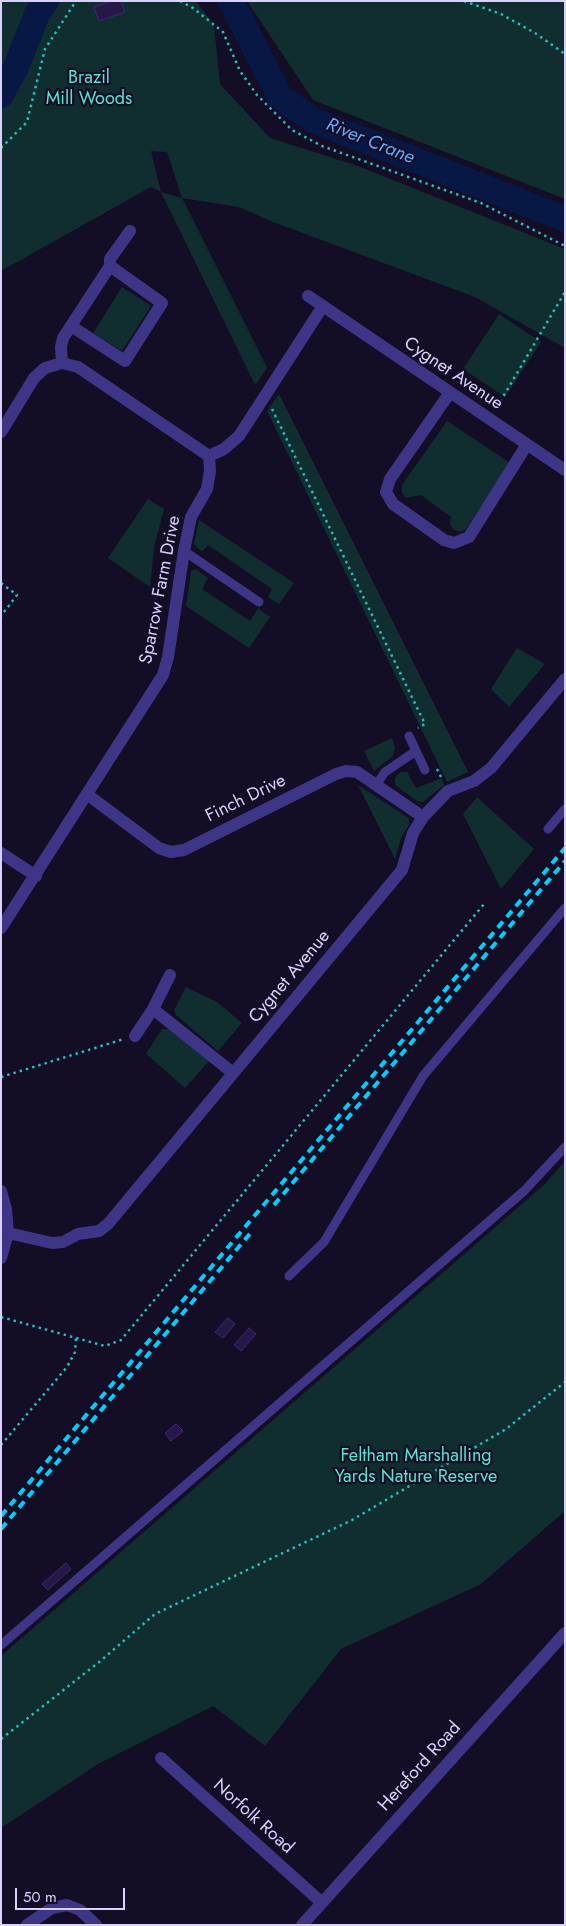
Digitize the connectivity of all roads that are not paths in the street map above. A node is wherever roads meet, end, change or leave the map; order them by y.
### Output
1 (130, 231) dead end
2 (110, 266) junction
3 (308, 296) dead end
4 (323, 306) junction
5 (71, 326) junction
6 (62, 363) junction
7 (449, 394) junction
8 (1, 432) edge
9 (526, 446) junction
10 (209, 456) junction
11 (565, 470) edge
12 (184, 551) junction
13 (260, 602) dead end
14 (565, 679) edge
15 (409, 736) dead end
16 (416, 751) junction
17 (425, 770) dead end
18 (376, 785) junction
19 (88, 795) junction
20 (565, 809) edge
21 (423, 817) junction
22 (548, 829) dead end
23 (1, 853) edge
24 (36, 876) junction
25 (565, 908) edge
26 (1, 928) edge
27 (170, 975) dead end
28 (153, 1009) junction
29 (135, 1036) road end
30 (233, 1073) junction
31 (565, 1147) edge
32 (1, 1191) edge
33 (8, 1232) junction
34 (1, 1258) edge
35 (289, 1276) dead end
36 (565, 1633) edge
37 (1, 1645) edge
38 (161, 1758) dead end
39 (321, 1902) junction
40 (27, 1925) edge
41 (96, 1925) edge
42 (302, 1925) edge

1 - 2 street
2 - 5 street
2 - 5 street
3 - 4 street, Cygnet Avenue
4 - 7 street, Cygnet Avenue
4 - 10 street
5 - 6 street
6 - 8 street
6 - 10 street
7 - 9 street, Cygnet Avenue
7 - 9 street
9 - 11 street, Cygnet Avenue
10 - 12 street, Sparrow Farm Drive
12 - 13 lane
12 - 19 street, Sparrow Farm Drive
14 - 21 street, Cygnet Avenue
15 - 16 lane
16 - 17 lane
16 - 18 lane
18 - 19 street, Finch Drive
18 - 21 street, Finch Drive
19 - 24 street, Sparrow Farm Drive
20 - 22 lane
21 - 30 street, Cygnet Avenue
23 - 24 street
24 - 26 street, Sparrow Farm Drive
25 - 35 lane
27 - 28 street
28 - 29 street
28 - 30 street
30 - 33 street, Cygnet Avenue
31 - 37 lane
32 - 33 street
33 - 34 street
36 - 39 street, Hereford Road
38 - 39 street, Norfolk Road
39 - 42 street, Hereford Road
40 - 41 street

